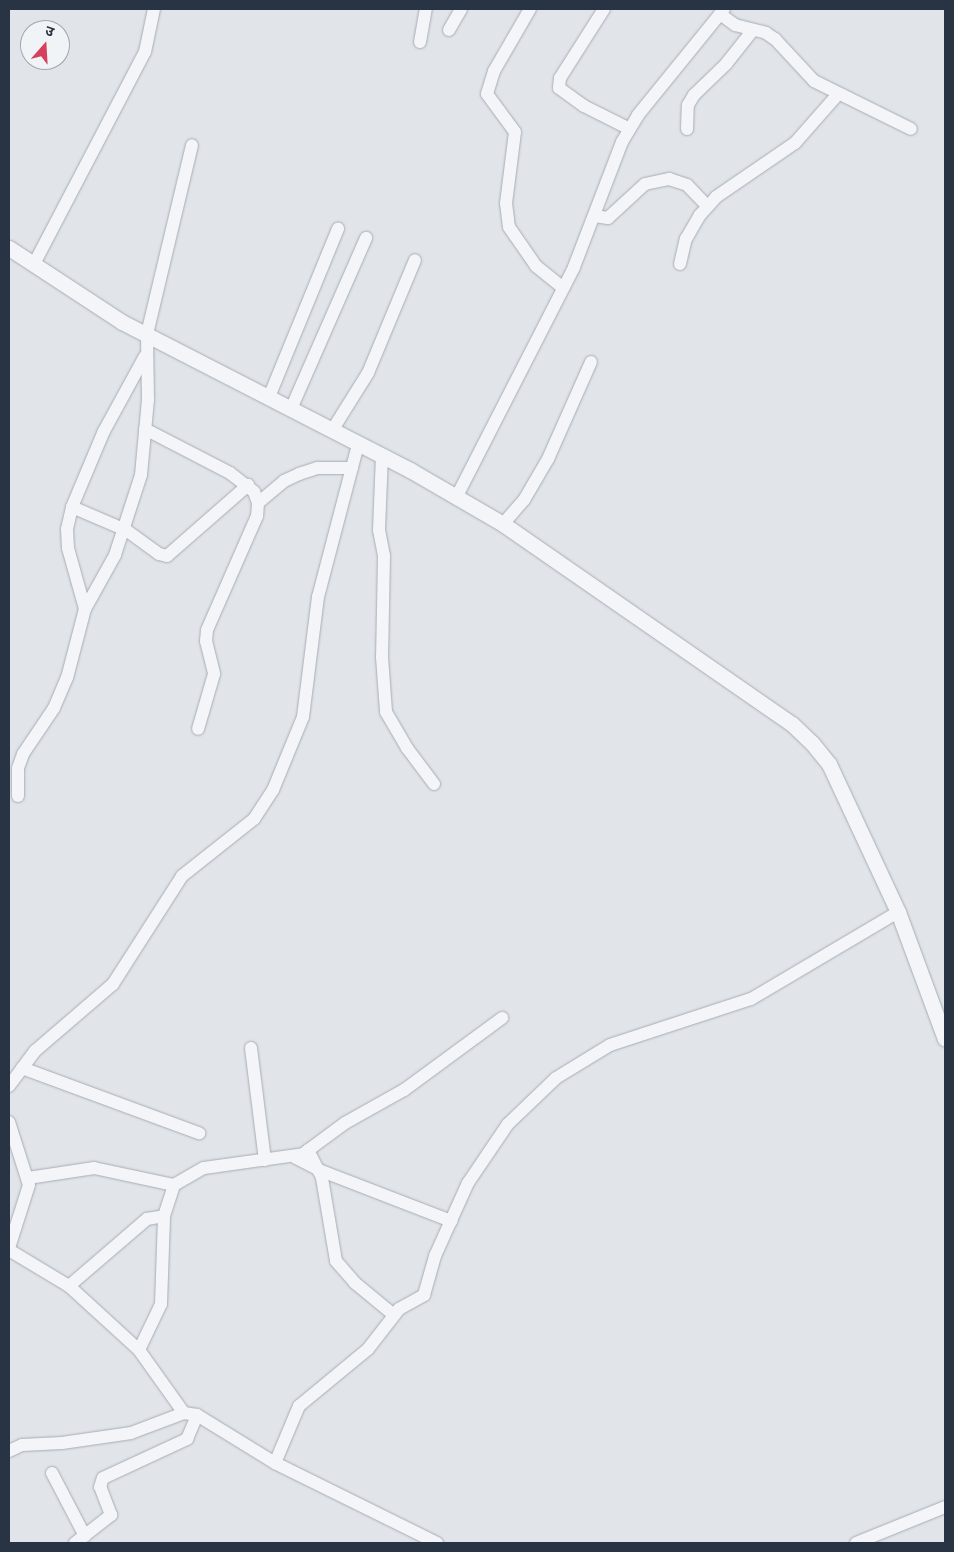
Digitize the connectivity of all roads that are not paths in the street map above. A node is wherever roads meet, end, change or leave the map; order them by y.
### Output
1 (154, 9) edge
2 (426, 9) edge
3 (461, 9) edge
4 (530, 9) edge
5 (604, 9) edge
6 (722, 12) edge
7 (449, 30) dead end
8 (753, 30) junction
9 (420, 42) dead end
10 (838, 94) junction
11 (630, 129) junction
12 (687, 129) dead end
13 (911, 129) dead end
14 (192, 144) dead end
15 (707, 206) junction
16 (594, 216) junction
17 (338, 229) dead end
18 (366, 238) dead end
19 (9, 248) edge
20 (415, 260) dead end
21 (34, 264) junction
22 (680, 264) dead end
23 (563, 288) junction
24 (147, 334) junction
25 (147, 354) junction
26 (591, 362) dead end
27 (269, 397) junction
28 (291, 409) junction
29 (145, 429) junction
30 (333, 430) junction
31 (358, 444) junction
32 (382, 456) junction
33 (352, 468) junction
34 (248, 485) junction
35 (457, 496) junction
36 (258, 503) junction
37 (72, 507) junction
38 (503, 524) junction
39 (126, 530) junction
40 (85, 610) junction
41 (198, 729) dead end
42 (434, 784) dead end
43 (18, 796) dead end
44 (898, 912) junction
45 (502, 1018) dead end
46 (945, 1039) edge
47 (251, 1048) dead end
48 (22, 1068) junction
49 (9, 1086) edge
50 (9, 1122) edge
51 (199, 1133) dead end
52 (308, 1150) junction
53 (294, 1157) junction
54 (265, 1160) junction
55 (319, 1170) junction
56 (28, 1178) junction
57 (174, 1185) junction
58 (164, 1216) junction
59 (451, 1221) junction
60 (9, 1249) edge
61 (69, 1286) junction
62 (394, 1314) junction
63 (139, 1350) junction
64 (191, 1414) junction
65 (9, 1451) edge
66 (275, 1463) junction
67 (52, 1473) dead end
68 (945, 1507) edge
69 (80, 1540) edge
70 (437, 1543) edge
71 (856, 1543) edge

1 - 21 street
2 - 9 street
3 - 7 street
4 - 23 street
5 - 11 street
6 - 8 street
6 - 11 street
8 - 10 street
8 - 12 street
10 - 13 street
10 - 15 street
11 - 16 street
14 - 24 street
15 - 16 street
15 - 22 street
16 - 23 street
17 - 27 street
18 - 28 street
19 - 21 street
20 - 30 street
21 - 24 street
23 - 35 street
24 - 25 street
24 - 27 street
25 - 29 street
25 - 37 street
26 - 38 street
27 - 28 street
28 - 30 street
29 - 34 street
29 - 39 street
30 - 31 street
31 - 32 street
31 - 33 street
32 - 35 street
32 - 42 street
33 - 36 street
33 - 48 street
34 - 36 street
34 - 39 street
35 - 38 street
36 - 41 street
37 - 39 street
37 - 40 street
38 - 44 street
39 - 40 street
40 - 43 street
44 - 46 street
44 - 59 street
45 - 52 street
47 - 54 street
48 - 49 street
48 - 51 street
50 - 56 street
52 - 53 street
52 - 55 street
53 - 54 street
53 - 55 street
54 - 57 street
55 - 59 street
55 - 62 street
56 - 57 street
56 - 60 street
57 - 58 street
58 - 61 street
58 - 63 street
59 - 62 street
60 - 61 street
61 - 63 street
62 - 66 street
63 - 64 street
64 - 65 street
64 - 66 street
64 - 69 street
66 - 70 street
67 - 69 street
68 - 71 street

